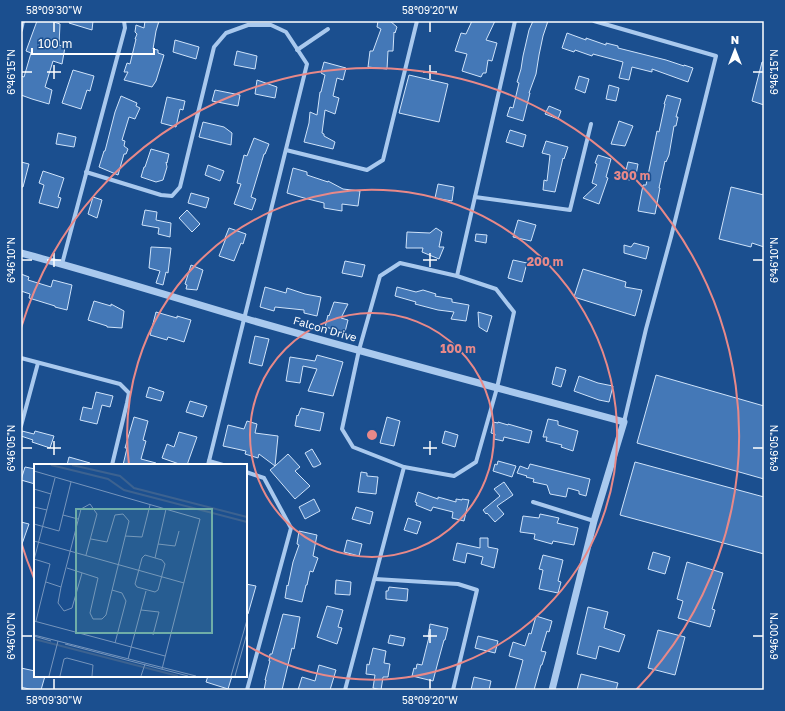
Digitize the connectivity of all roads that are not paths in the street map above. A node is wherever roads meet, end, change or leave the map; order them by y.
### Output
1 (23, 21) edge
2 (124, 21) edge
3 (417, 21) edge
4 (515, 21) edge
5 (594, 21) edge
6 (328, 29) dead end
7 (21, 30) edge
8 (298, 50) junction
9 (591, 124) dead end
10 (286, 150) junction
11 (86, 172) junction
12 (475, 197) junction
13 (21, 253) edge
14 (62, 264) junction
15 (457, 276) junction
16 (245, 318) junction
17 (359, 350) junction
18 (21, 358) edge
19 (38, 363) junction
20 (496, 388) junction
21 (624, 422) junction
22 (21, 426) edge
23 (209, 463) edge
24 (112, 464) edge
25 (404, 466) junction
26 (247, 472) edge
27 (533, 502) dead end
28 (594, 521) junction
29 (375, 579) junction
30 (247, 690) edge
31 (345, 690) edge
32 (453, 690) edge
33 (552, 690) edge

1 - 7 street
2 - 11 street
3 - 10 street
4 - 12 street
5 - 21 street
6 - 8 street
8 - 10 street
8 - 11 street
9 - 12 street
10 - 16 street
11 - 14 street
12 - 15 street
13 - 14 street, Falcon Drive
14 - 16 street, Falcon Drive
15 - 17 street
15 - 20 street
16 - 17 street, Falcon Drive
16 - 23 street
17 - 20 street, Falcon Drive
17 - 25 street
18 - 19 street
19 - 22 street
19 - 24 street
20 - 21 street, Falcon Drive
20 - 25 street
21 - 28 street
25 - 29 street
26 - 30 street
27 - 28 street
28 - 33 street
29 - 31 street
29 - 32 street

